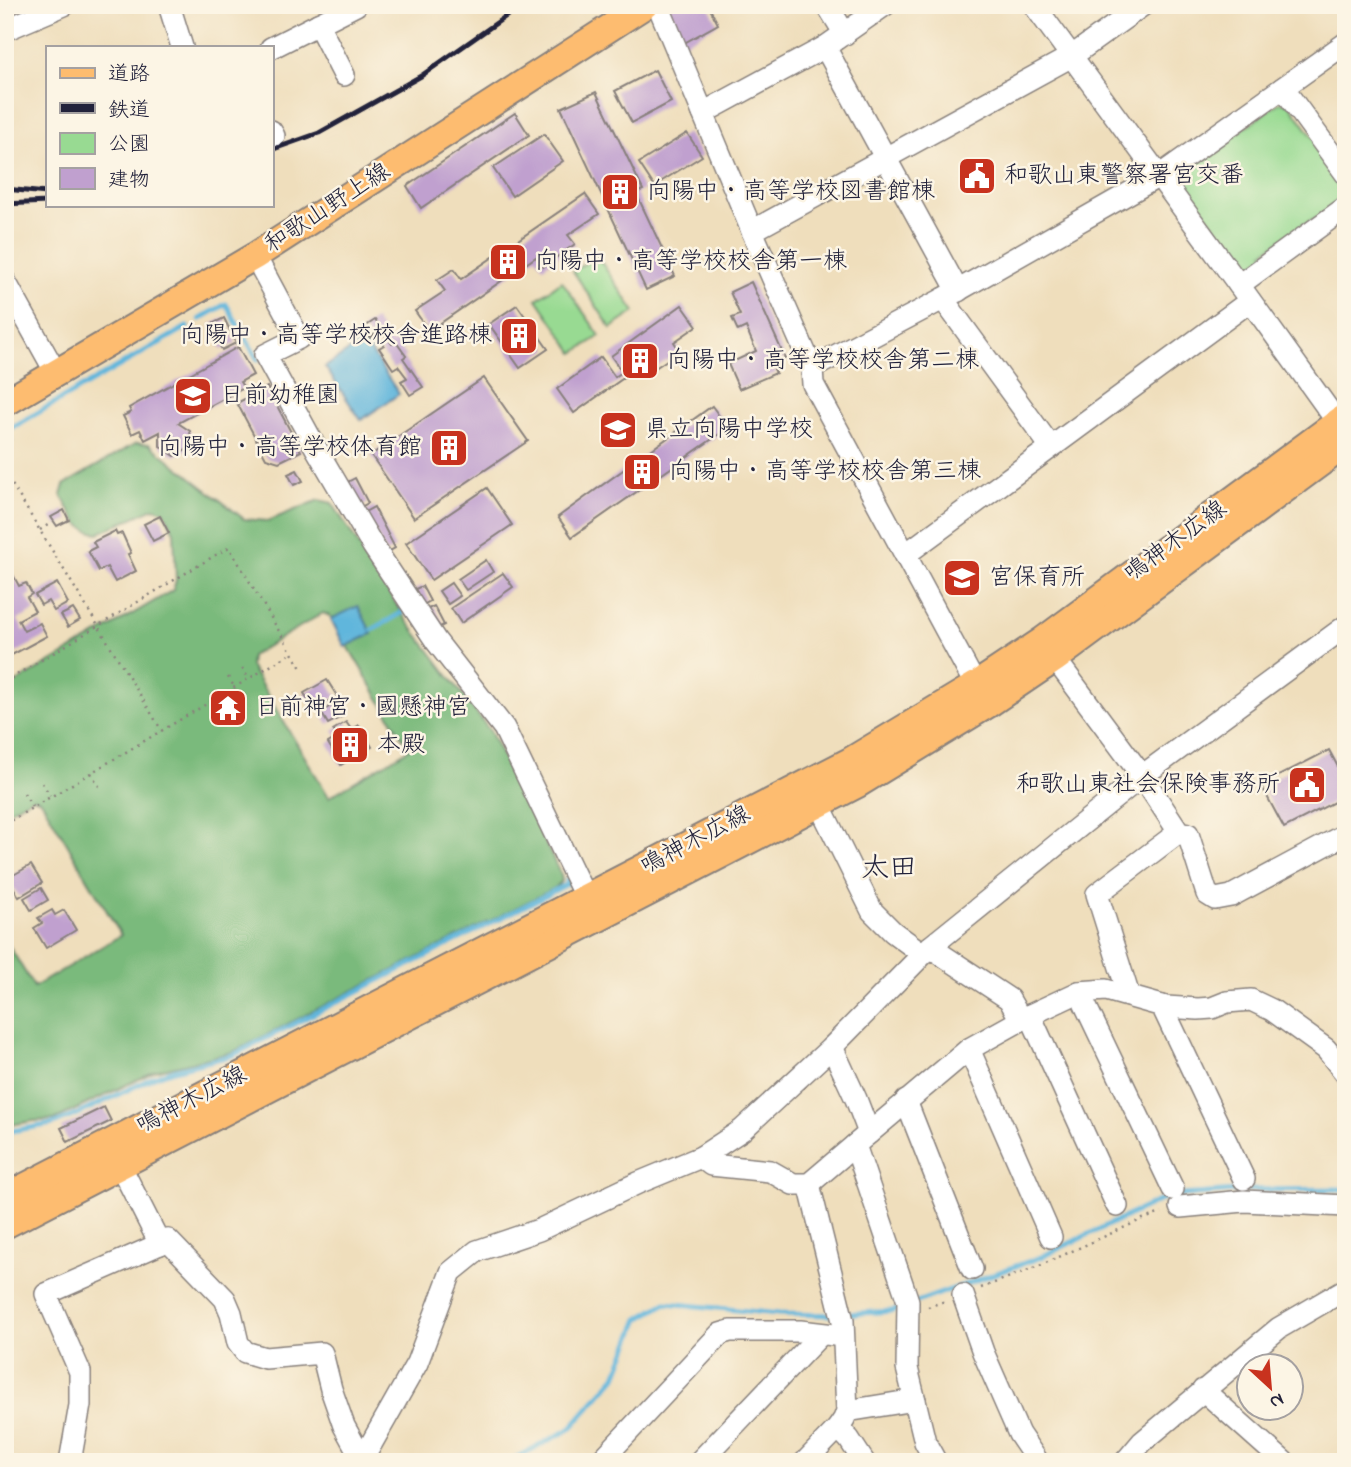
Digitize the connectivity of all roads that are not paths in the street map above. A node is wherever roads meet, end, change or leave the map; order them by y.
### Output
1 (64, 5) edge
2 (169, 5) edge
3 (645, 5) edge
4 (658, 5) edge
5 (827, 5) edge
6 (886, 5) edge
7 (1034, 5) edge
8 (1143, 5) edge
9 (346, 7) edge
10 (318, 24) junction
11 (5, 30) edge
12 (845, 34) junction
13 (1346, 43) edge
14 (182, 46) edge
15 (273, 47) edge
16 (825, 47) junction
17 (1072, 56) junction
18 (344, 75) dead end
19 (1283, 88) junction
20 (703, 113) junction
21 (887, 158) junction
22 (1346, 174) edge
23 (1159, 177) junction
24 (1346, 207) edge
25 (752, 231) junction
26 (255, 256) junction
27 (5, 281) edge
28 (1245, 293) junction
29 (951, 295) junction
30 (812, 368) junction
31 (56, 373) junction
32 (5, 403) edge
33 (1344, 429) edge
34 (1051, 447) junction
35 (906, 554) junction
36 (1346, 626) edge
37 (1049, 650) junction
38 (981, 695) junction
39 (1142, 776) junction
40 (819, 804) junction
41 (1178, 832) junction
42 (1346, 834) edge
43 (591, 909) junction
44 (927, 951) junction
45 (1079, 992) junction
46 (1129, 996) junction
47 (1162, 1006) junction
48 (1025, 1017) junction
49 (832, 1047) junction
50 (969, 1049) junction
51 (1346, 1074) edge
52 (906, 1101) junction
53 (862, 1139) junction
54 (701, 1157) junction
55 (120, 1165) junction
56 (1244, 1179) dead end
57 (809, 1184) junction
58 (5, 1197) edge
59 (1117, 1206) dead end
60 (1346, 1206) edge
61 (5, 1225) edge
62 (1051, 1237) dead end
63 (160, 1244) junction
64 (972, 1269) dead end
65 (1346, 1289) edge
66 (963, 1295) road end
67 (821, 1334) junction
68 (843, 1336) junction
69 (1203, 1391) junction
70 (915, 1400) junction
71 (842, 1420) junction
72 (361, 1460) edge
73 (70, 1462) edge
74 (600, 1462) edge
75 (699, 1462) edge
76 (805, 1462) edge
77 (864, 1462) edge
78 (936, 1462) edge
79 (1038, 1462) edge
80 (1125, 1462) edge
81 (1284, 1462) edge

1 - 11 street
2 - 14 street
3 - 26 main road, 和歌山野上線
4 - 20 street
5 - 12 street
6 - 12 street
7 - 17 street
8 - 17 street
9 - 10 street
10 - 15 street
10 - 18 street
12 - 16 street
13 - 19 street
16 - 20 street
16 - 21 street
17 - 21 street
17 - 23 street
19 - 22 street
19 - 23 street
20 - 25 street
21 - 25 street
21 - 29 street
23 - 28 street
23 - 29 street
24 - 28 street
25 - 30 street
26 - 31 main road, 和歌山野上線
26 - 43 street
27 - 31 street
28 - 33 street
28 - 34 street
29 - 30 street
29 - 34 street
30 - 35 street
31 - 32 main road, 和歌山野上線
33 - 37 main road, 鳴神木広線
34 - 35 street
35 - 38 street
36 - 39 street
37 - 38 main road, 鳴神木広線
37 - 39 street
38 - 40 main road, 鳴神木広線
38 - 43 main road, 鳴神木広線
39 - 41 street
39 - 44 street
40 - 43 main road, 鳴神木広線
40 - 44 street
41 - 42 street
41 - 46 street
43 - 55 main road, 鳴神木広線
43 - 58 main road, 鳴神木広線
44 - 48 street
44 - 49 street
45 - 46 street
45 - 48 street
45 - 60 street
46 - 47 street
47 - 51 street
47 - 56 street
48 - 50 street
48 - 59 street
49 - 53 street
49 - 54 street
50 - 52 street
50 - 62 street
52 - 53 street
52 - 64 street
53 - 57 street
53 - 70 street
54 - 57 street
54 - 72 street
55 - 61 main road, 鳴神木広線
55 - 63 street
57 - 68 street
63 - 72 street
63 - 73 street
65 - 69 street
66 - 79 street
67 - 68 street
67 - 74 street
67 - 75 street
68 - 71 street
69 - 80 street
69 - 81 street
70 - 71 street
70 - 78 street
71 - 76 street
71 - 77 street

